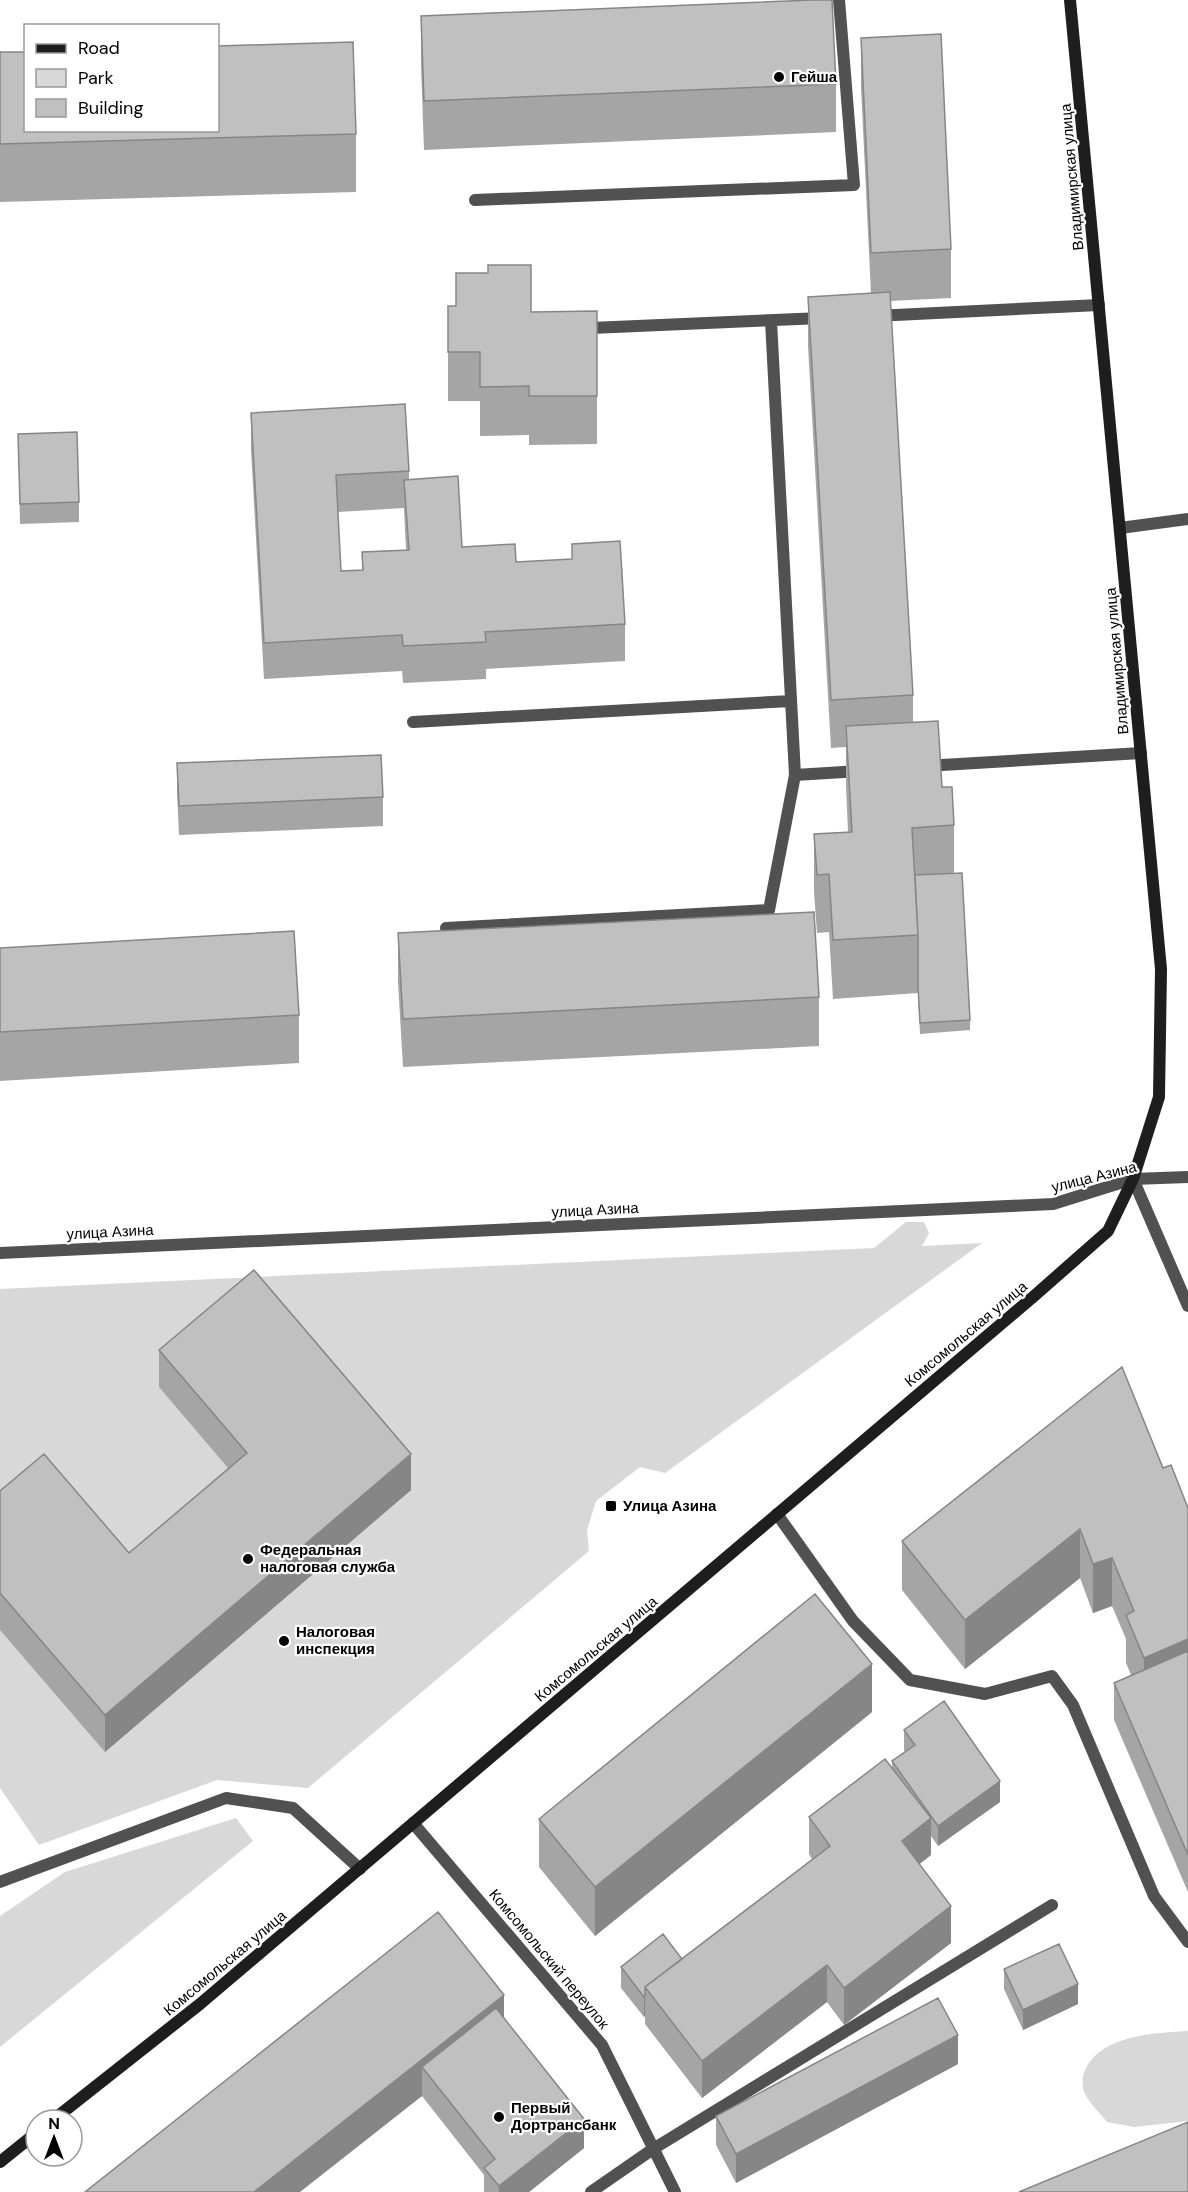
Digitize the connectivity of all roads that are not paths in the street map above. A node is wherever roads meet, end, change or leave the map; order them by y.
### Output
1 (839, 0) edge
2 (1070, 0) edge
3 (475, 200) dead end
4 (1099, 305) junction
5 (864, 316) edge
6 (829, 318) edge
7 (771, 321) junction
8 (591, 328) edge
9 (1188, 519) edge
10 (1120, 528) junction
11 (791, 701) junction
12 (413, 722) dead end
13 (1141, 753) junction
14 (911, 767) edge
15 (876, 770) edge
16 (795, 775) junction
17 (446, 928) edge
18 (1188, 1178) edge
19 (1133, 1179) junction
20 (0, 1253) edge
21 (1188, 1306) edge
22 (777, 1514) junction
23 (413, 1824) junction
24 (360, 1869) junction
25 (0, 1881) edge
26 (1052, 1905) dead end
27 (1188, 1942) edge
28 (68, 2108) edge
29 (24, 2143) edge
30 (653, 2149) junction
31 (0, 2162) edge
32 (591, 2192) edge
33 (675, 2192) edge

1 - 3 street
2 - 4 main road, Владимирская улица
4 - 5 street
4 - 10 main road, Владимирская улица
6 - 7 street
7 - 8 street
7 - 11 street
9 - 10 street
10 - 13 main road, Владимирская улица
11 - 12 street
11 - 16 street
13 - 14 street
13 - 19 main road, Владимирская улица
15 - 16 street
16 - 17 street
18 - 19 street, улица Азина
19 - 20 street, улица Азина
19 - 21 street
19 - 22 main road, Комсомольская улица
22 - 23 main road, Комсомольская улица
22 - 27 street
23 - 24 main road, Комсомольская улица
23 - 30 street, Комсомольский переулок
24 - 25 street
24 - 28 main road, Комсомольская улица
26 - 30 street
29 - 31 main road
30 - 32 street
30 - 33 street, Комсомольский переулок

